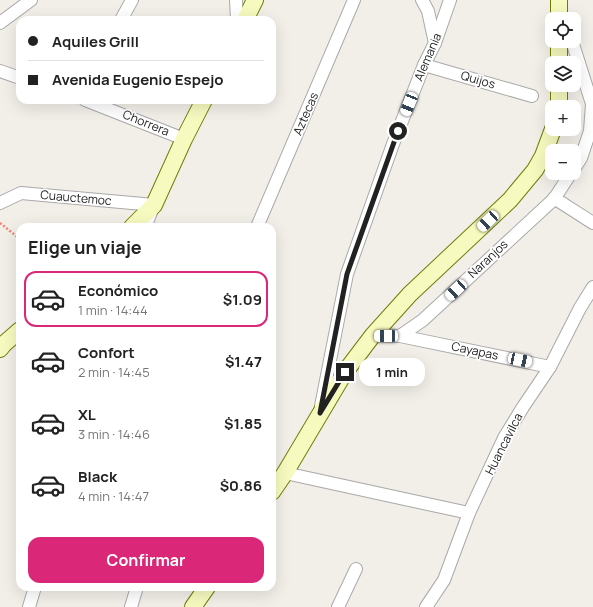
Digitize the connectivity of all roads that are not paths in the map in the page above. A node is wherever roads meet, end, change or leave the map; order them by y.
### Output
1 (31, 0) edge
2 (132, 0) edge
3 (236, 0) edge
4 (255, 0) edge
5 (354, 0) edge
6 (422, 0) edge
7 (450, 0) edge
8 (559, 0) edge
9 (559, 12) edge
10 (563, 12) edge
11 (123, 16) edge
12 (237, 16) edge
13 (247, 16) edge
14 (0, 23) edge
15 (435, 43) junction
16 (574, 48) edge
17 (424, 65) junction
18 (0, 71) edge
19 (16, 77) edge
20 (532, 96) dead end
21 (95, 104) edge
22 (202, 104) edge
23 (550, 136) edge
24 (184, 139) junction
25 (581, 158) edge
26 (566, 180) edge
27 (554, 198) junction
28 (0, 203) edge
29 (154, 205) junction
30 (136, 223) edge
31 (147, 223) edge
32 (259, 223) edge
33 (593, 223) edge
34 (593, 287) edge
35 (16, 334) edge
36 (373, 336) junction
37 (400, 336) junction
38 (0, 349) edge
39 (550, 367) junction
40 (320, 413) junction
41 (285, 473) junction
42 (276, 486) edge
43 (470, 513) junction
44 (356, 569) dead end
45 (34, 591) edge
46 (136, 591) edge
47 (204, 591) edge
48 (30, 607) edge
49 (131, 607) edge
50 (193, 607) edge
51 (338, 607) edge
52 (426, 607) edge

1 - 14 street
2 - 11 street
3 - 12 street
4 - 13 main road
5 - 32 street, Aztecas
6 - 15 street
7 - 15 street, Alemania
8 - 9 main road
8 - 10 street
15 - 17 street, Alemania
16 - 25 street
17 - 20 street, Quijos
17 - 40 street, Alemania
18 - 19 street
21 - 24 street, Chorrera
22 - 24 main road
23 - 36 main road
24 - 29 main road
26 - 27 street, Naranjos
27 - 33 street
27 - 37 street, Naranjos
28 - 29 street, Cuauctemoc
29 - 30 main road
29 - 31 street
34 - 39 street, Huancavilca
35 - 38 main road
36 - 37 street
36 - 40 main road
37 - 39 street, Cayapas
39 - 43 street, Huancavilca
40 - 41 main road
41 - 42 main road
41 - 43 street
43 - 52 street, Huancavilca
44 - 51 street
45 - 48 street
46 - 49 street
47 - 50 main road

